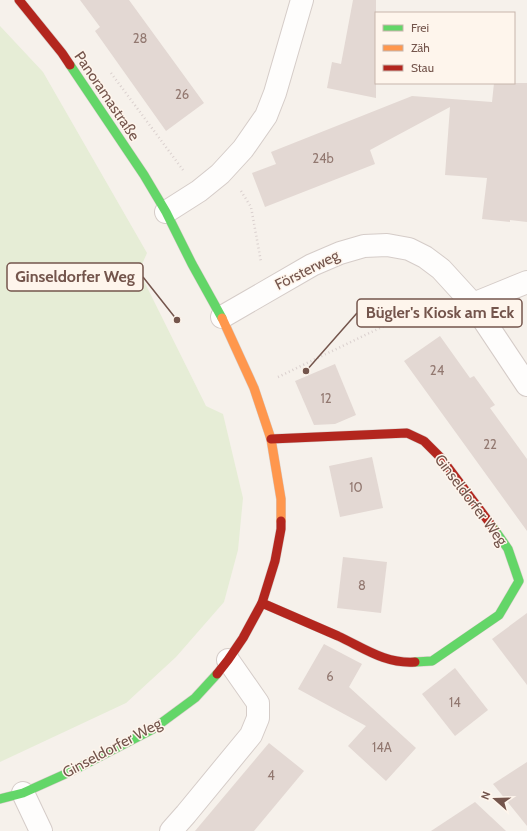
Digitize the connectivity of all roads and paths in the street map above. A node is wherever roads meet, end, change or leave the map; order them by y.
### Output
1 (19, 0) edge
2 (302, 0) edge
3 (109, 70) dead end
4 (227, 166) junction
5 (198, 191) junction
6 (166, 212) junction
7 (527, 282) edge
8 (266, 291) junction
9 (466, 297) junction
10 (222, 317) junction
11 (527, 385) edge
12 (254, 388) junction
13 (271, 439) junction
14 (262, 603) junction
15 (228, 660) junction
16 (23, 793) junction
17 (3, 803) edge
18 (41, 831) edge
19 (171, 831) edge

1 - 6 main road, Panoramastraße
2 - 4 street
3 - 5 path
4 - 5 street
4 - 8 path
5 - 6 street
6 - 10 main road, Ginseldorfer Weg
7 - 9 street
8 - 9 street, Försterweg
8 - 10 street, Försterweg
9 - 11 street, Försterweg
9 - 12 path
10 - 12 main road, Ginseldorfer Weg
12 - 13 main road, Ginseldorfer Weg
13 - 14 main road, Ginseldorfer Weg
13 - 14 main road, Ginseldorfer Weg
14 - 15 main road, Ginseldorfer Weg
15 - 16 main road, Ginseldorfer Weg
15 - 19 street
16 - 17 main road, Ginseldorfer Weg
16 - 18 street

